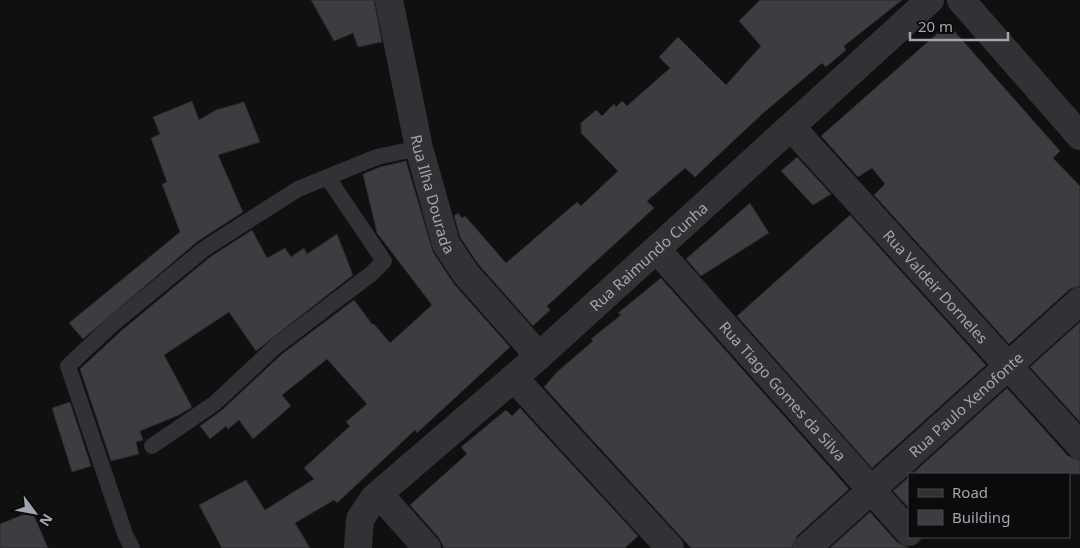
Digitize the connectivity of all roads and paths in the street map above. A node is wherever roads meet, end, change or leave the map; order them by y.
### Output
1 (389, 0) edge
2 (930, 0) edge
3 (961, 0) edge
4 (792, 128) junction
5 (1080, 136) edge
6 (419, 148) junction
7 (328, 178) junction
8 (657, 250) junction
9 (1080, 301) edge
10 (540, 356) junction
11 (1008, 366) junction
12 (514, 378) junction
13 (1080, 445) edge
14 (152, 446) dead end
15 (870, 491) junction
16 (372, 502) junction
17 (908, 531) edge
18 (914, 538) edge
19 (132, 548) edge
20 (358, 548) edge
21 (427, 548) edge
22 (670, 548) edge
23 (807, 548) edge
24 (924, 548) edge

1 - 6 street, Rua Ilha Dourada
2 - 4 street, Rua Raimundo Cunha
3 - 5 street
4 - 8 street, Rua Raimundo Cunha
4 - 11 street, Rua Valdeir Dorneles
6 - 7 lane
6 - 10 street, Rua Ilha Dourada
7 - 14 lane
7 - 19 lane
8 - 10 street, Rua Raimundo Cunha
8 - 15 street, Rua Tiago Gomes da Silva
9 - 11 street, Rua Paulo Xenofonte
10 - 12 street, Rua Raimundo Cunha
11 - 13 street, Rua Valdeir Dorneles
11 - 15 street, Rua Paulo Xenofonte
12 - 16 street, Rua Raimundo Cunha
12 - 22 street
15 - 17 street, Rua Tiago Gomes da Silva
15 - 23 street, Rua Paulo Xenofonte
16 - 20 street
16 - 21 street
18 - 24 street

